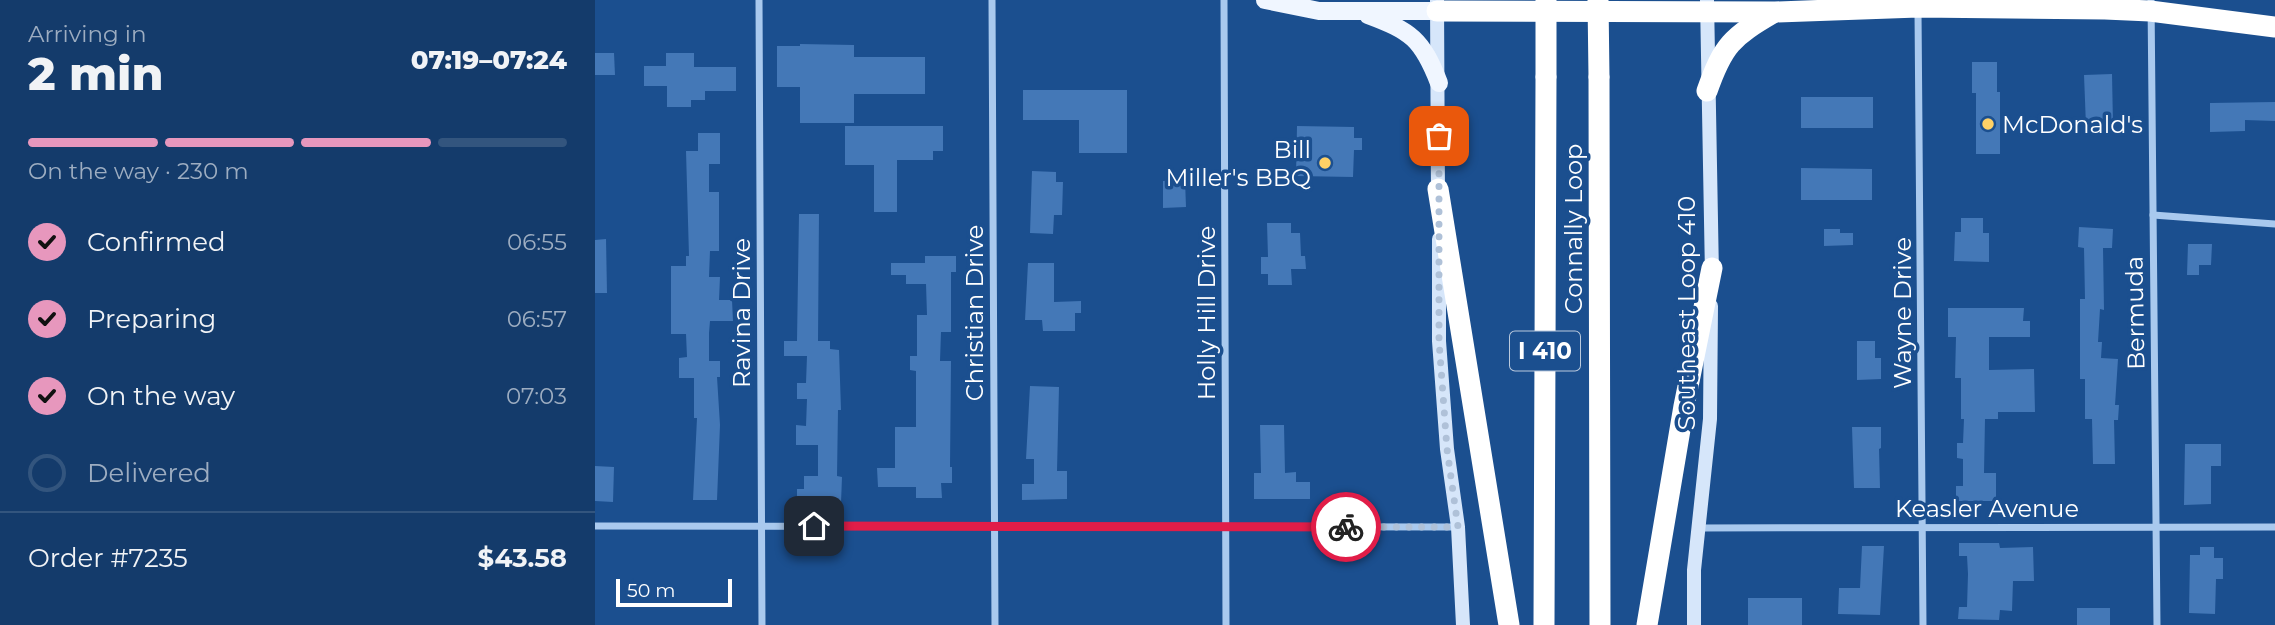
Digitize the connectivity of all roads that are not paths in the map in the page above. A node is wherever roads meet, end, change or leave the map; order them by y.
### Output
1 (759, 0) edge
2 (992, 0) edge
3 (1224, 0) edge
4 (1265, 0) edge
5 (1546, 0) edge
6 (1598, 0) edge
7 (1918, 3) edge
8 (2150, 5) edge
9 (1437, 6) edge
10 (1707, 6) edge
11 (1358, 11) junction
12 (1775, 12) junction
13 (2275, 27) edge
14 (1439, 82) junction
15 (1707, 91) junction
16 (1438, 189) junction
17 (2153, 215) junction
18 (2275, 224) edge
19 (1712, 268) junction
20 (595, 526) edge
21 (762, 526) junction
22 (995, 526) junction
23 (1226, 527) junction
24 (1458, 527) junction
25 (1923, 527) junction
26 (2157, 527) junction
27 (2275, 527) edge
28 (1699, 528) junction
29 (762, 625) edge
30 (995, 625) edge
31 (1226, 625) edge
32 (1463, 625) edge
33 (1509, 625) edge
34 (1544, 625) edge
35 (1600, 625) edge
36 (1647, 625) edge
37 (1694, 625) edge
38 (1923, 625) edge
39 (2157, 625) edge

1 - 21 street, Ravina Drive
2 - 22 street, Christian Drive
3 - 23 street, Holly Hill Drive
4 - 11 main road
5 - 34 highway, Connally Loop / I 410, bridge
6 - 35 highway, Connally Loop / I 410, bridge
7 - 8 highway
7 - 12 highway
7 - 25 street, Wayne Drive
8 - 13 highway
8 - 17 street, Bermuda
9 - 10 highway
9 - 11 main road
9 - 14 main road
10 - 12 highway
10 - 15 main road, Southeast Loop 410
11 - 14 main road
12 - 15 highway
14 - 16 main road
15 - 19 main road, Southeast Loop 410
16 - 24 main road
16 - 33 highway
17 - 18 street
17 - 26 street, Bermuda
19 - 28 main road, Southeast Loop 410
19 - 36 highway
20 - 21 street
21 - 22 street
21 - 29 street, Ravina Drive
22 - 23 street
22 - 30 street, Christian Drive
23 - 24 street
23 - 31 street, Holly Hill Drive
24 - 32 main road
25 - 26 street, Keasler Avenue
25 - 28 street, Keasler Avenue
25 - 38 street, Wayne Drive
26 - 27 street, Keasler Avenue
26 - 39 street, Bermuda
28 - 37 main road, Southeast Loop 410

